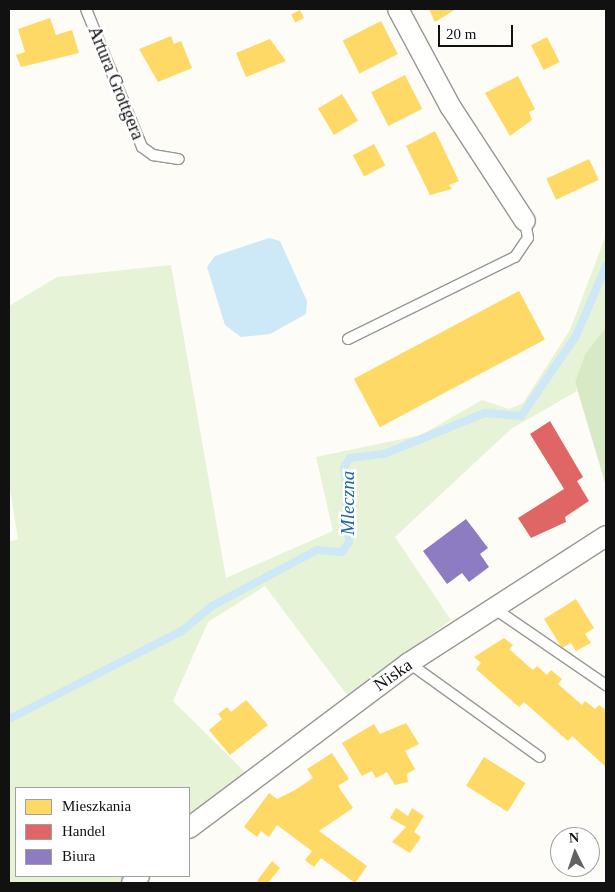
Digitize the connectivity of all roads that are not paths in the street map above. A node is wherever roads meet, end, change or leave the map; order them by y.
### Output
1 (86, 9) edge
2 (398, 9) edge
3 (179, 158) dead end
4 (525, 221) joint
5 (348, 339) dead end
6 (606, 536) edge
7 (494, 609) junction
8 (409, 663) junction
9 (606, 685) edge
10 (540, 757) dead end
11 (190, 827) edge

1 - 3 lane, Artura Grottgera
2 - 4 street
4 - 5 lane
6 - 7 street, Niska
7 - 8 street, Niska
7 - 9 lane
8 - 10 lane
8 - 11 street, Niska

